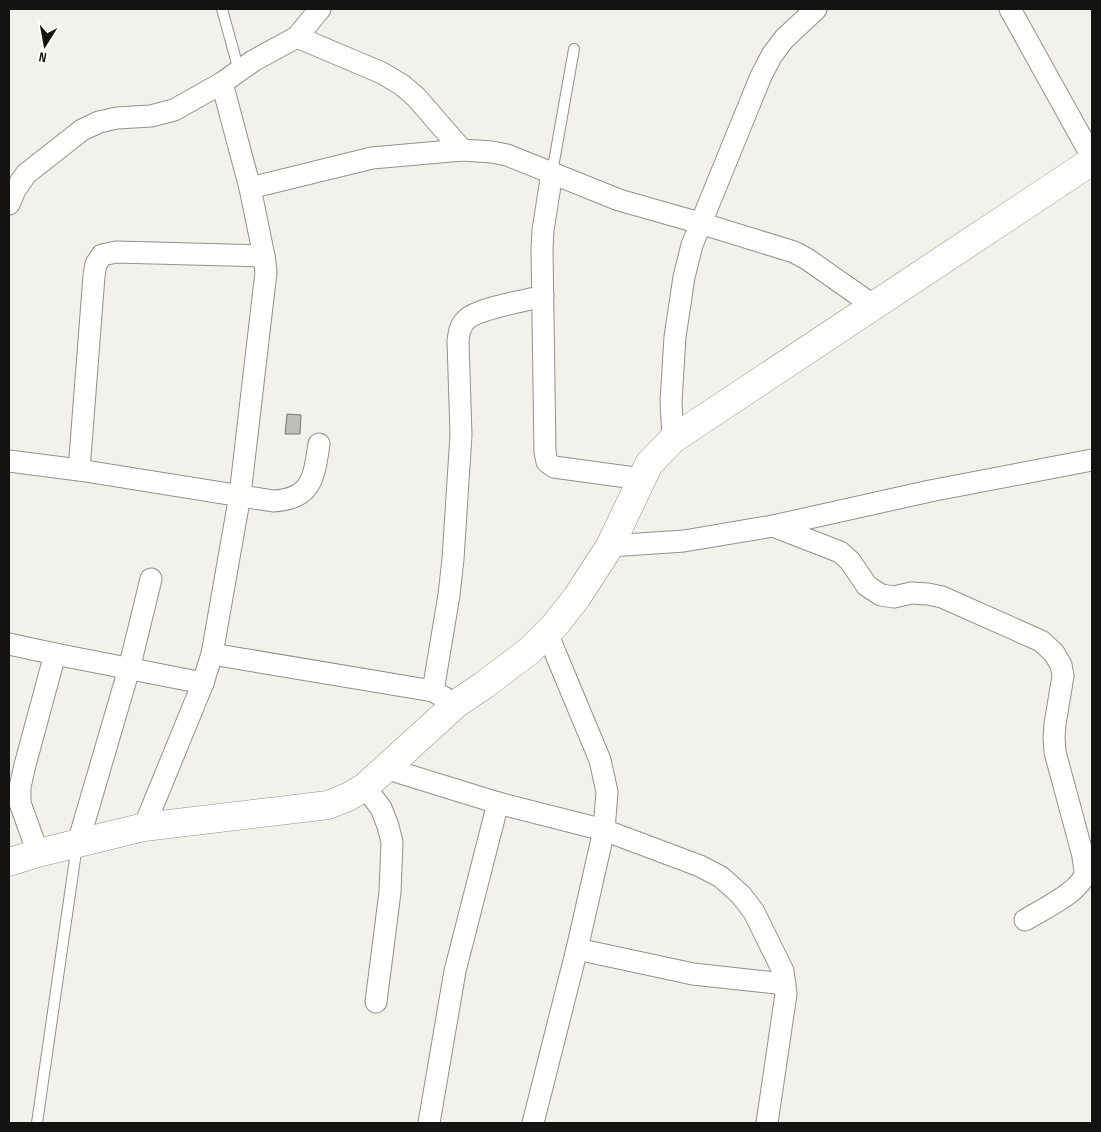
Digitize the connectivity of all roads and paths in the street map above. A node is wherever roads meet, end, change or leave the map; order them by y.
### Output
1 (222, 9) edge
2 (320, 9) edge
3 (816, 9) edge
4 (1010, 9) edge
5 (297, 37) junction
6 (574, 49) dead end
7 (230, 77) junction
8 (462, 150) junction
9 (1092, 157) edge
10 (1092, 161) edge
11 (552, 173) junction
12 (250, 188) junction
13 (9, 204) edge
14 (700, 223) junction
15 (264, 256) junction
16 (543, 296) junction
17 (874, 306) junction
18 (673, 439) junction
19 (319, 444) dead end
20 (1092, 460) edge
21 (9, 461) edge
22 (79, 470) junction
23 (642, 479) junction
24 (240, 495) junction
25 (773, 526) junction
26 (610, 546) junction
27 (151, 579) dead end
28 (538, 642) junction
29 (9, 644) edge
30 (55, 654) junction
31 (212, 654) junction
32 (129, 669) junction
33 (203, 683) junction
34 (444, 698) junction
35 (385, 768) junction
36 (365, 787) junction
37 (498, 802) junction
38 (144, 827) junction
39 (604, 830) junction
40 (78, 843) junction
41 (38, 853) junction
42 (9, 862) edge
43 (1025, 920) dead end
44 (576, 949) junction
45 (786, 984) junction
46 (376, 1002) dead end
47 (37, 1123) edge
48 (429, 1123) edge
49 (533, 1123) edge
50 (767, 1123) edge

1 - 7 lane
2 - 5 street
3 - 14 street
4 - 9 street
5 - 7 street
5 - 8 street
6 - 11 lane
7 - 12 street
7 - 13 street
8 - 11 street
8 - 12 street
10 - 17 street
11 - 14 street
11 - 16 street
12 - 15 street
14 - 17 street
14 - 18 street
15 - 22 street
15 - 24 street
16 - 23 street
16 - 34 street
17 - 18 street
18 - 23 street
19 - 24 street
20 - 25 street
21 - 22 street
22 - 24 street
23 - 26 street
24 - 31 street
25 - 26 street
25 - 43 street
26 - 28 street
27 - 32 street
28 - 34 street
28 - 39 street
29 - 30 street
30 - 32 street
30 - 41 street
31 - 33 street
31 - 34 street
32 - 33 street
32 - 40 street
33 - 38 street
34 - 35 street
35 - 36 street
35 - 37 street
36 - 38 street
36 - 46 street
37 - 39 street
37 - 48 street
38 - 40 street
39 - 44 street
39 - 45 street
40 - 41 street
40 - 47 lane
41 - 42 street
44 - 45 street
44 - 49 street
45 - 50 street

